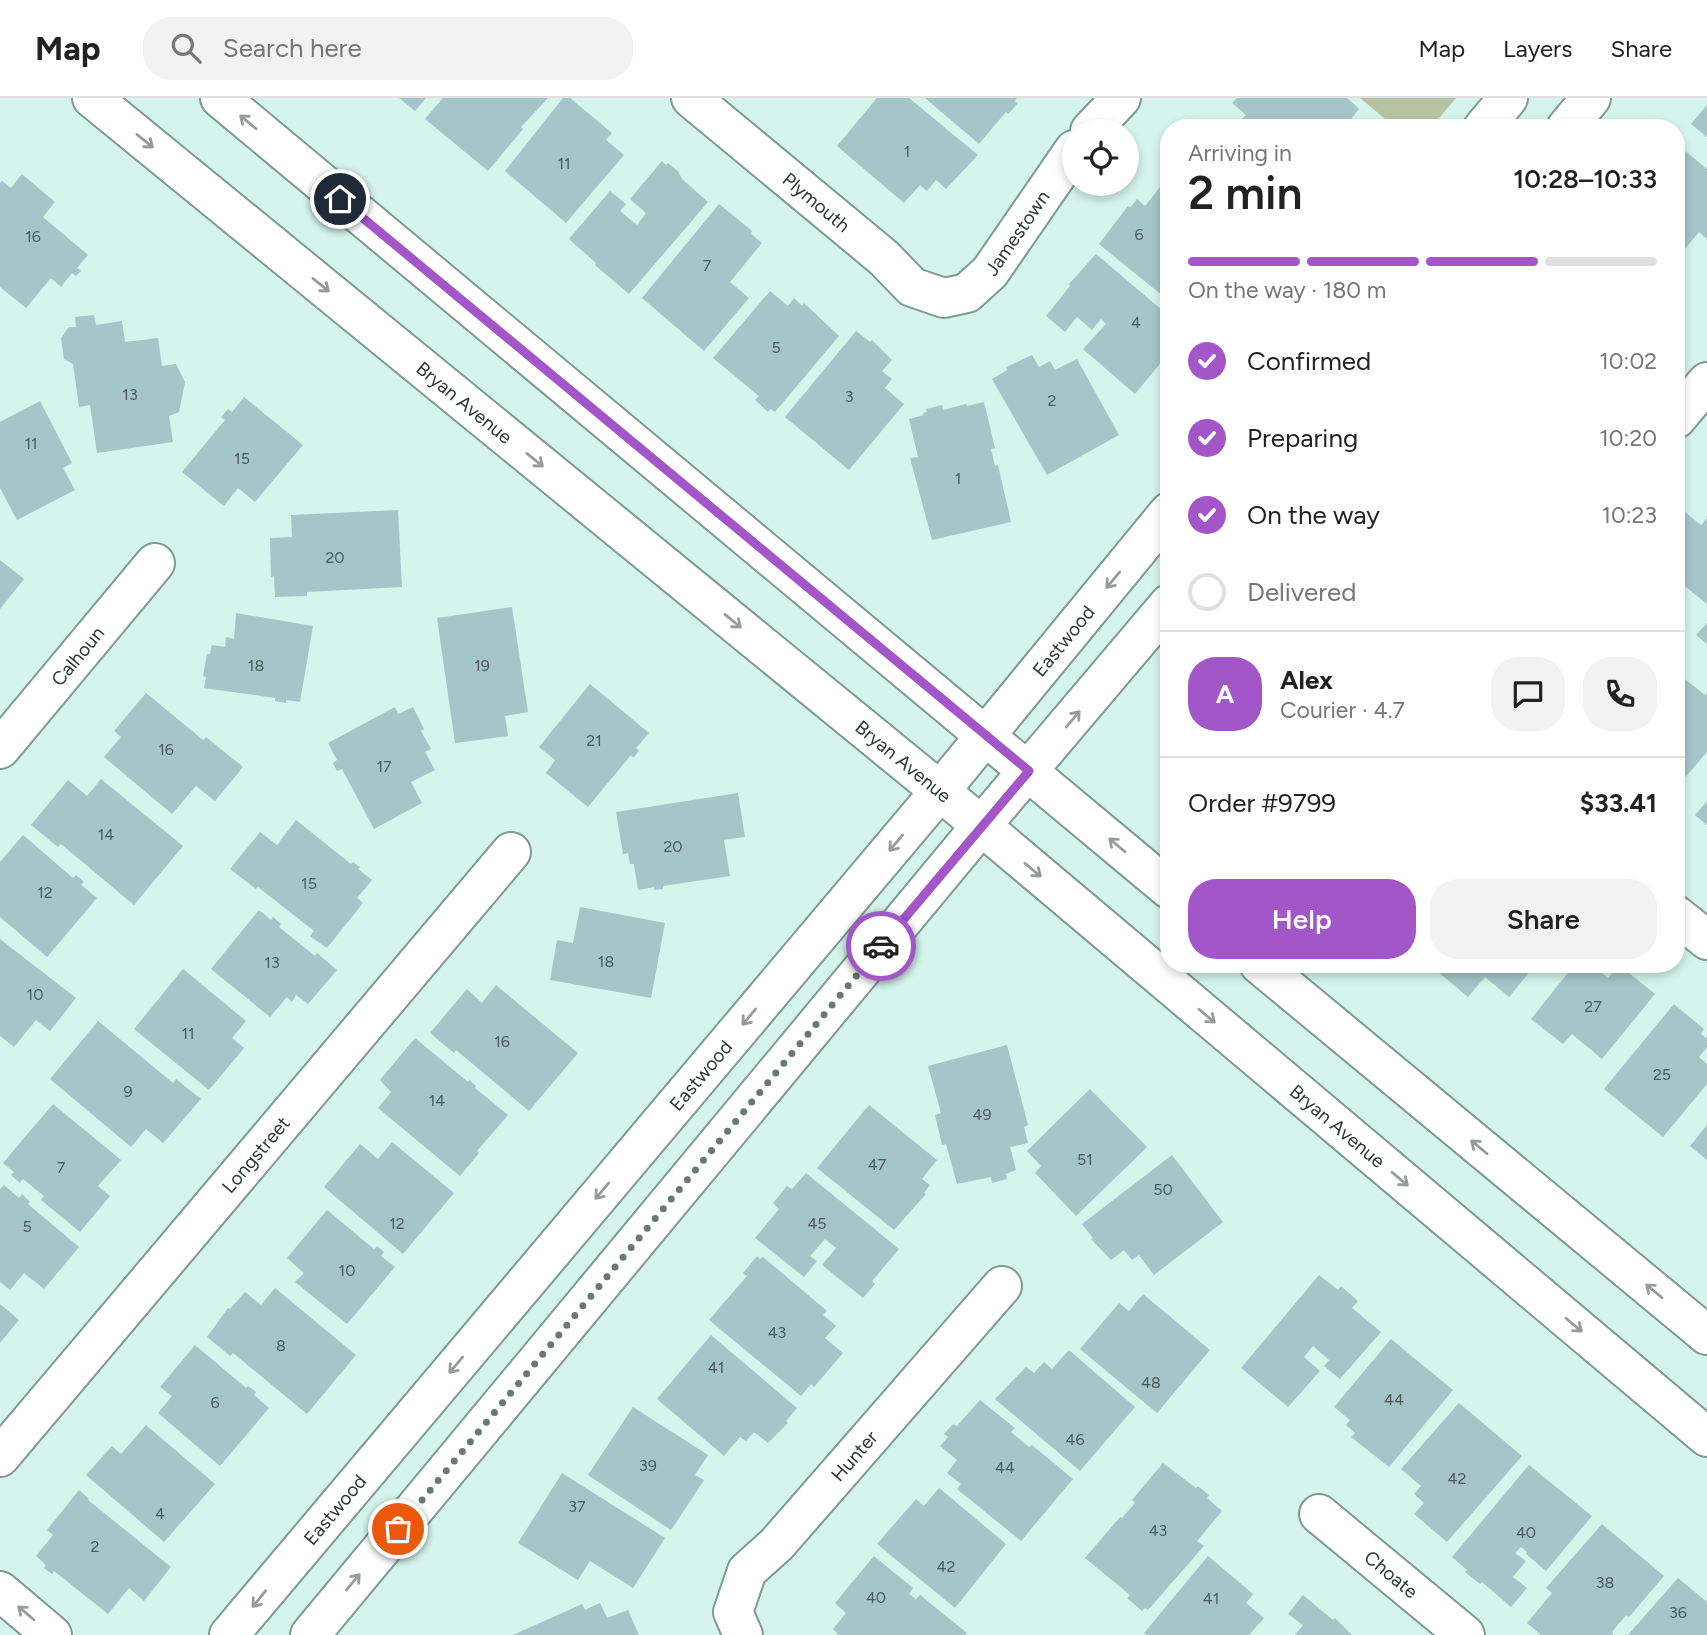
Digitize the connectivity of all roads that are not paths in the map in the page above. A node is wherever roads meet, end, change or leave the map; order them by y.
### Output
1 (92, 98) edge
2 (220, 98) edge
3 (691, 98) edge
4 (1121, 98) edge
5 (1508, 98) edge
6 (1591, 98) edge
7 (1101, 119) edge
8 (1490, 119) edge
9 (1574, 119) edge
10 (1062, 167) edge
11 (943, 298) joint
12 (1160, 523) edge
13 (155, 563) dead end
14 (1160, 615) edge
15 (985, 735) junction
16 (0, 749) edge
17 (1029, 771) junction
18 (940, 791) junction
19 (981, 826) junction
20 (511, 852) dead end
21 (1160, 881) edge
22 (1685, 922) edge
23 (1707, 940) edge
24 (1270, 973) edge
25 (1002, 1286) dead end
26 (1707, 1335) edge
27 (1707, 1437) edge
28 (0, 1457) edge
29 (1318, 1514) dead end
30 (0, 1591) edge
31 (52, 1635) edge
32 (229, 1635) edge
33 (310, 1635) edge
34 (743, 1635) edge
35 (1465, 1635) edge

1 -> 18 street, Bryan Avenue
15 -> 2 street
3 - 11 street, Plymouth
4 - 7 street
5 - 8 street
6 - 9 street
10 - 11 street, Jamestown
12 -> 15 street, Eastwood
13 - 16 street, Calhoun
17 -> 14 street
15 - 17 street
15 - 18 street, Eastwood
17 - 19 street
21 -> 17 street
18 - 19 street, Bryan Avenue
18 -> 32 street, Eastwood
19 -> 27 street, Bryan Avenue
33 -> 19 street
20 - 28 street, Longstreet
22 - 23 street
26 -> 24 street
25 - 34 street, Hunter
29 - 35 street, Choate
31 -> 30 street

